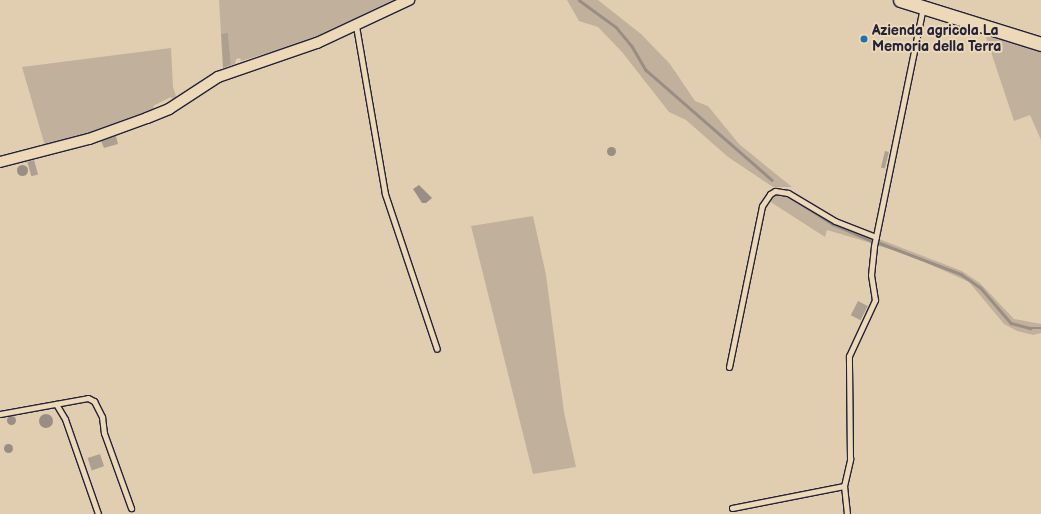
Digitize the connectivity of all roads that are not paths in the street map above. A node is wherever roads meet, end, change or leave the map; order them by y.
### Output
1 (409, 0) edge
2 (900, 0) edge
3 (923, 6) junction
4 (356, 26) junction
5 (1041, 44) edge
6 (0, 162) edge
7 (876, 237) junction
8 (437, 349) dead end
9 (729, 367) dead end
10 (56, 404) junction
11 (0, 414) edge
12 (844, 486) junction
13 (131, 508) dead end
14 (732, 508) dead end
15 (98, 514) edge
16 (847, 514) edge

1 - 4 street
2 - 3 street
3 - 5 street
3 - 7 lane
4 - 6 street
4 - 8 lane
7 - 9 lane
7 - 12 lane
10 - 11 lane
10 - 13 lane
10 - 15 lane
12 - 14 lane
12 - 16 lane

